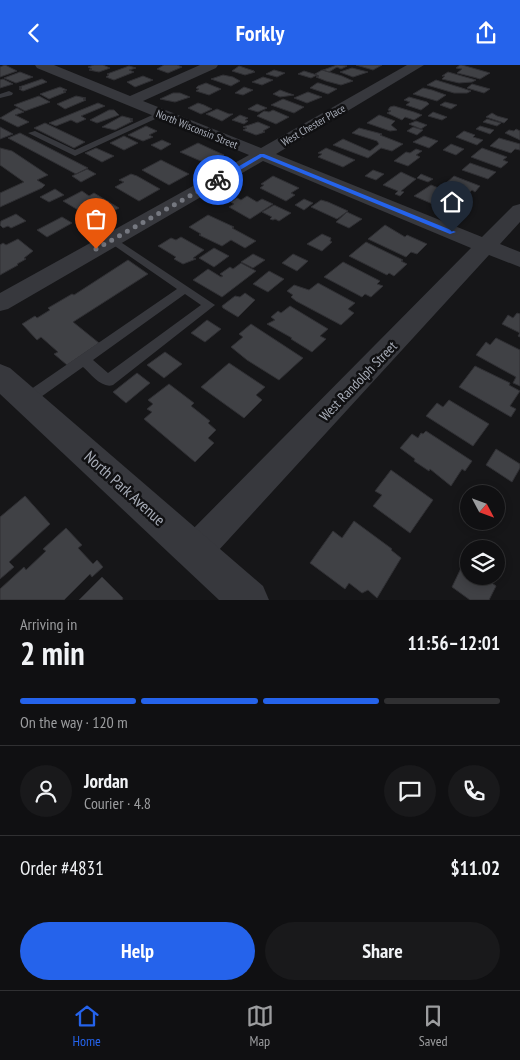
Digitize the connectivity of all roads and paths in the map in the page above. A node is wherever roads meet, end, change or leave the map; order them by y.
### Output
1 (42, 65) edge
2 (211, 65) edge
3 (416, 65) edge
4 (9, 93) dead end
5 (0, 96) edge
6 (130, 101) junction
7 (162, 114) junction
8 (32, 133) dead end
9 (262, 155) junction
10 (520, 210) edge
11 (112, 240) junction
12 (487, 246) junction
13 (520, 260) edge
14 (185, 289) junction
15 (0, 303) edge
16 (84, 360) junction
17 (0, 376) edge
18 (26, 400) junction
19 (195, 551) junction
20 (249, 600) edge

1 - 6 street, North Wisconsin Street
2 - 6 street
3 - 9 street, West Chester Place
4 - 5 lane
6 - 7 street, North Wisconsin Street
7 - 8 lane
7 - 9 street, North Wisconsin Street
9 - 11 street, West Chester Place
9 - 12 street, North Wisconsin Street
10 - 12 street, West Randolph Street
11 - 14 lane
11 - 15 street, West Chester Place
12 - 13 street, North Wisconsin Street
12 - 19 street, West Randolph Street
14 - 16 lane
14 - 16 lane
16 - 18 lane
17 - 18 street, North Park Avenue
18 - 19 street, North Park Avenue
19 - 20 street, North Park Avenue

